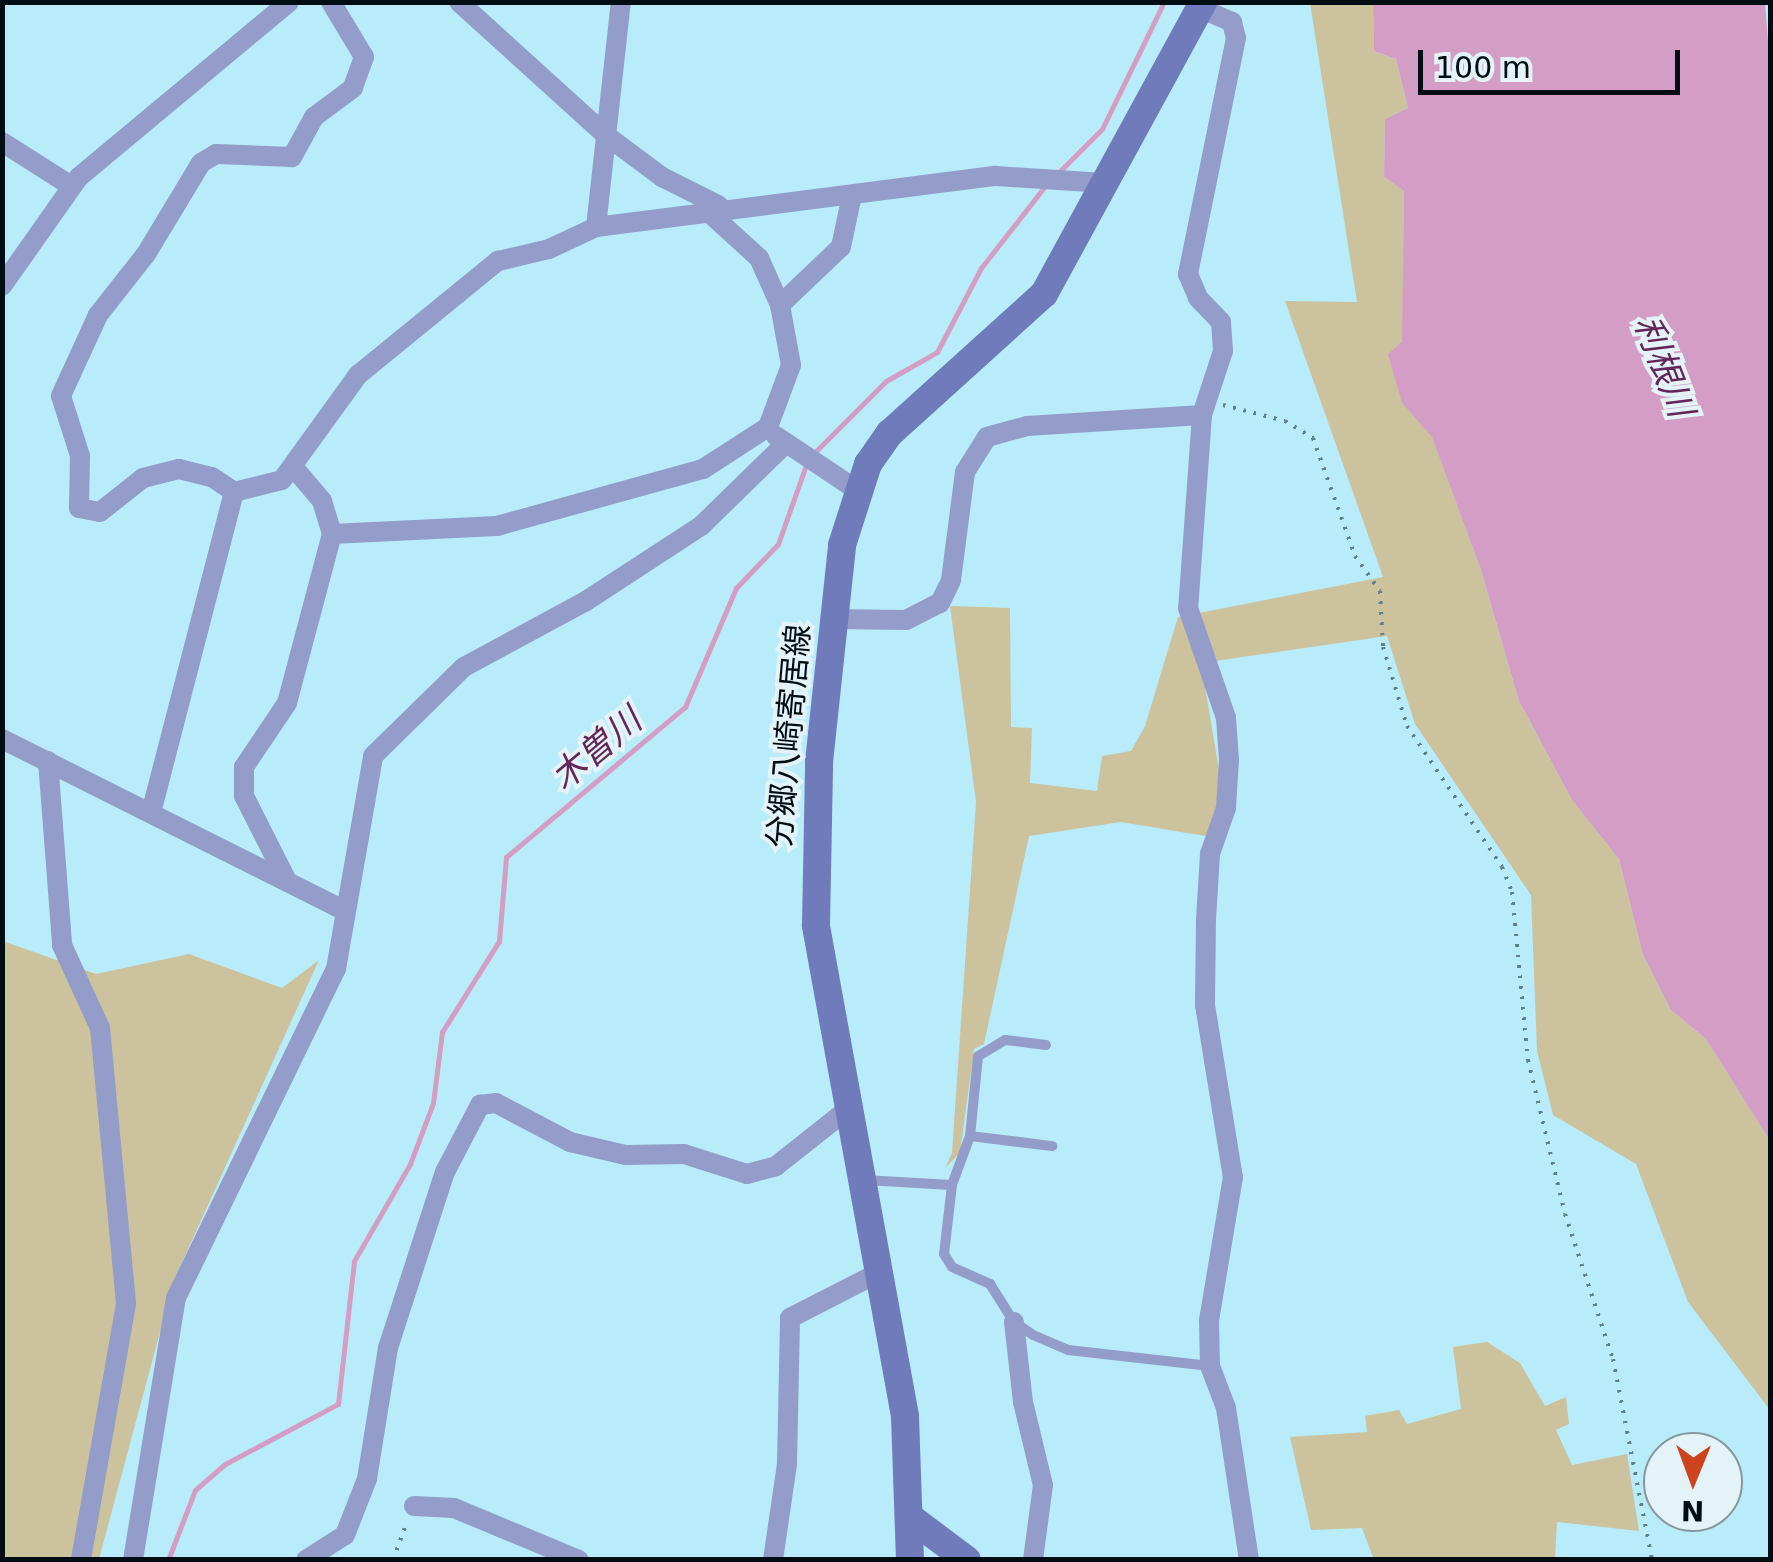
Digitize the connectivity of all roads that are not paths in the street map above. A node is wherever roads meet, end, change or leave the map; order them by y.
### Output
1 (331, 2) edge
2 (459, 2) edge
3 (621, 2) edge
4 (1199, 4) edge
5 (277, 6) edge
6 (606, 136) junction
7 (2, 142) edge
8 (1091, 181) junction
9 (71, 186) junction
10 (852, 195) junction
11 (715, 208) junction
12 (596, 227) junction
13 (2, 286) edge
14 (780, 305) junction
15 (1205, 409) junction
16 (768, 427) junction
17 (790, 449) junction
18 (295, 469) junction
19 (857, 490) junction
20 (234, 492) junction
21 (332, 534) junction
22 (834, 619) junction
23 (2, 738) edge
24 (48, 761) junction
25 (152, 809) junction
26 (285, 877) junction
27 (345, 911) junction
28 (1046, 1045) dead end
29 (847, 1110) junction
30 (970, 1136) junction
31 (1052, 1146) dead end
32 (858, 1180) junction
33 (952, 1185) junction
34 (878, 1272) junction
35 (1014, 1322) junction
36 (1210, 1366) junction
37 (414, 1506) road end
38 (911, 1518) junction
39 (1248, 1553) edge
40 (80, 1560) edge
41 (133, 1560) edge
42 (306, 1560) edge
43 (578, 1560) edge
44 (773, 1560) edge
45 (910, 1560) edge
46 (967, 1560) edge
47 (1032, 1560) edge
48 (1229, 1560) edge

1 - 20 street
2 - 6 street
3 - 6 street
4 - 8 main road, 分郷八崎寄居線
4 - 15 street
5 - 9 street
6 - 11 street
6 - 12 street
7 - 9 street
8 - 10 street
8 - 19 main road, 分郷八崎寄居線
9 - 13 street
10 - 11 street
10 - 14 street
11 - 12 street
11 - 14 street
12 - 18 street
14 - 16 street
15 - 22 street
15 - 36 street
16 - 17 street
16 - 21 street
17 - 19 street
17 - 27 street
18 - 20 street
18 - 21 street
19 - 22 main road, 分郷八崎寄居線
20 - 25 street
21 - 26 street
22 - 29 main road, 分郷八崎寄居線
23 - 24 street
24 - 25 street
24 - 40 street
25 - 26 street
26 - 27 street
27 - 41 street
28 - 30 lane
29 - 32 main road, 分郷八崎寄居線
29 - 42 street
30 - 31 lane
30 - 33 lane
32 - 33 lane
32 - 34 main road, 分郷八崎寄居線
33 - 35 lane
34 - 38 main road, 分郷八崎寄居線
34 - 44 street
35 - 36 lane
35 - 47 street
36 - 39 street
37 - 43 street
38 - 45 main road, 分郷八崎寄居線
38 - 46 main road
39 - 48 street

